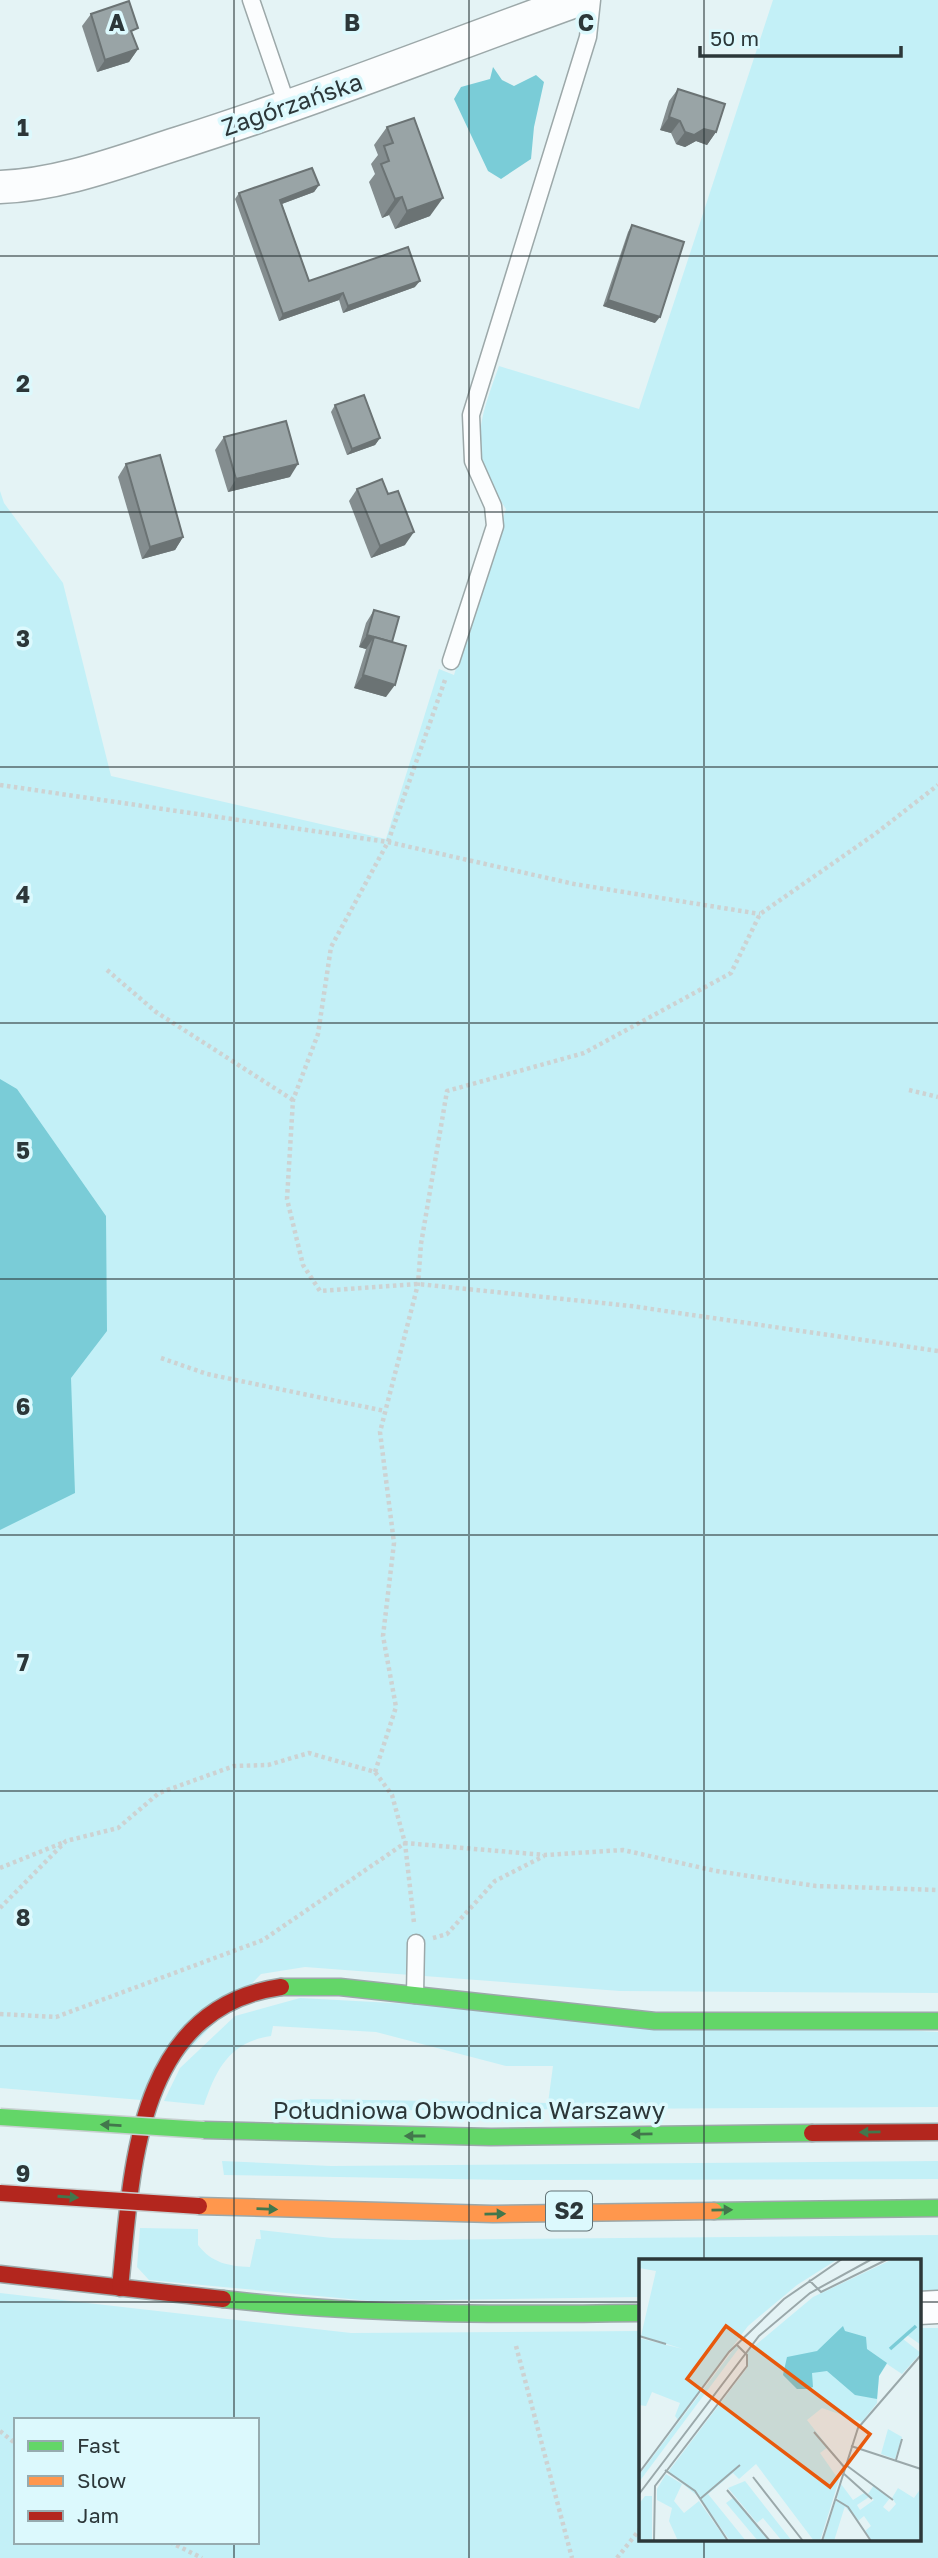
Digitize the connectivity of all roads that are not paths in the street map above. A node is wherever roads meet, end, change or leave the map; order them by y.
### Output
1 (251, 0) edge
2 (592, 0) edge
3 (560, 3) edge
4 (288, 108) junction
5 (0, 187) edge
6 (451, 661) road end
7 (416, 1943) road end
8 (415, 1995) junction
9 (938, 2021) edge
10 (0, 2117) edge
11 (938, 2132) edge
12 (0, 2193) edge
13 (938, 2208) edge
14 (0, 2274) edge
15 (120, 2288) junction
16 (938, 2307) edge
17 (920, 2308) edge
18 (639, 2313) edge

1 - 4 lane
2 - 6 lane
3 - 4 street, Zagórzańska
4 - 5 street, Zagórzańska
7 - 8 lane
8 - 9 main road
8 - 15 main road
11 -> 10 main road, Południowa Obwodnica Warszawy, bridge
12 -> 13 main road, S2, bridge
14 - 15 main road
15 - 18 main road
16 - 17 street

